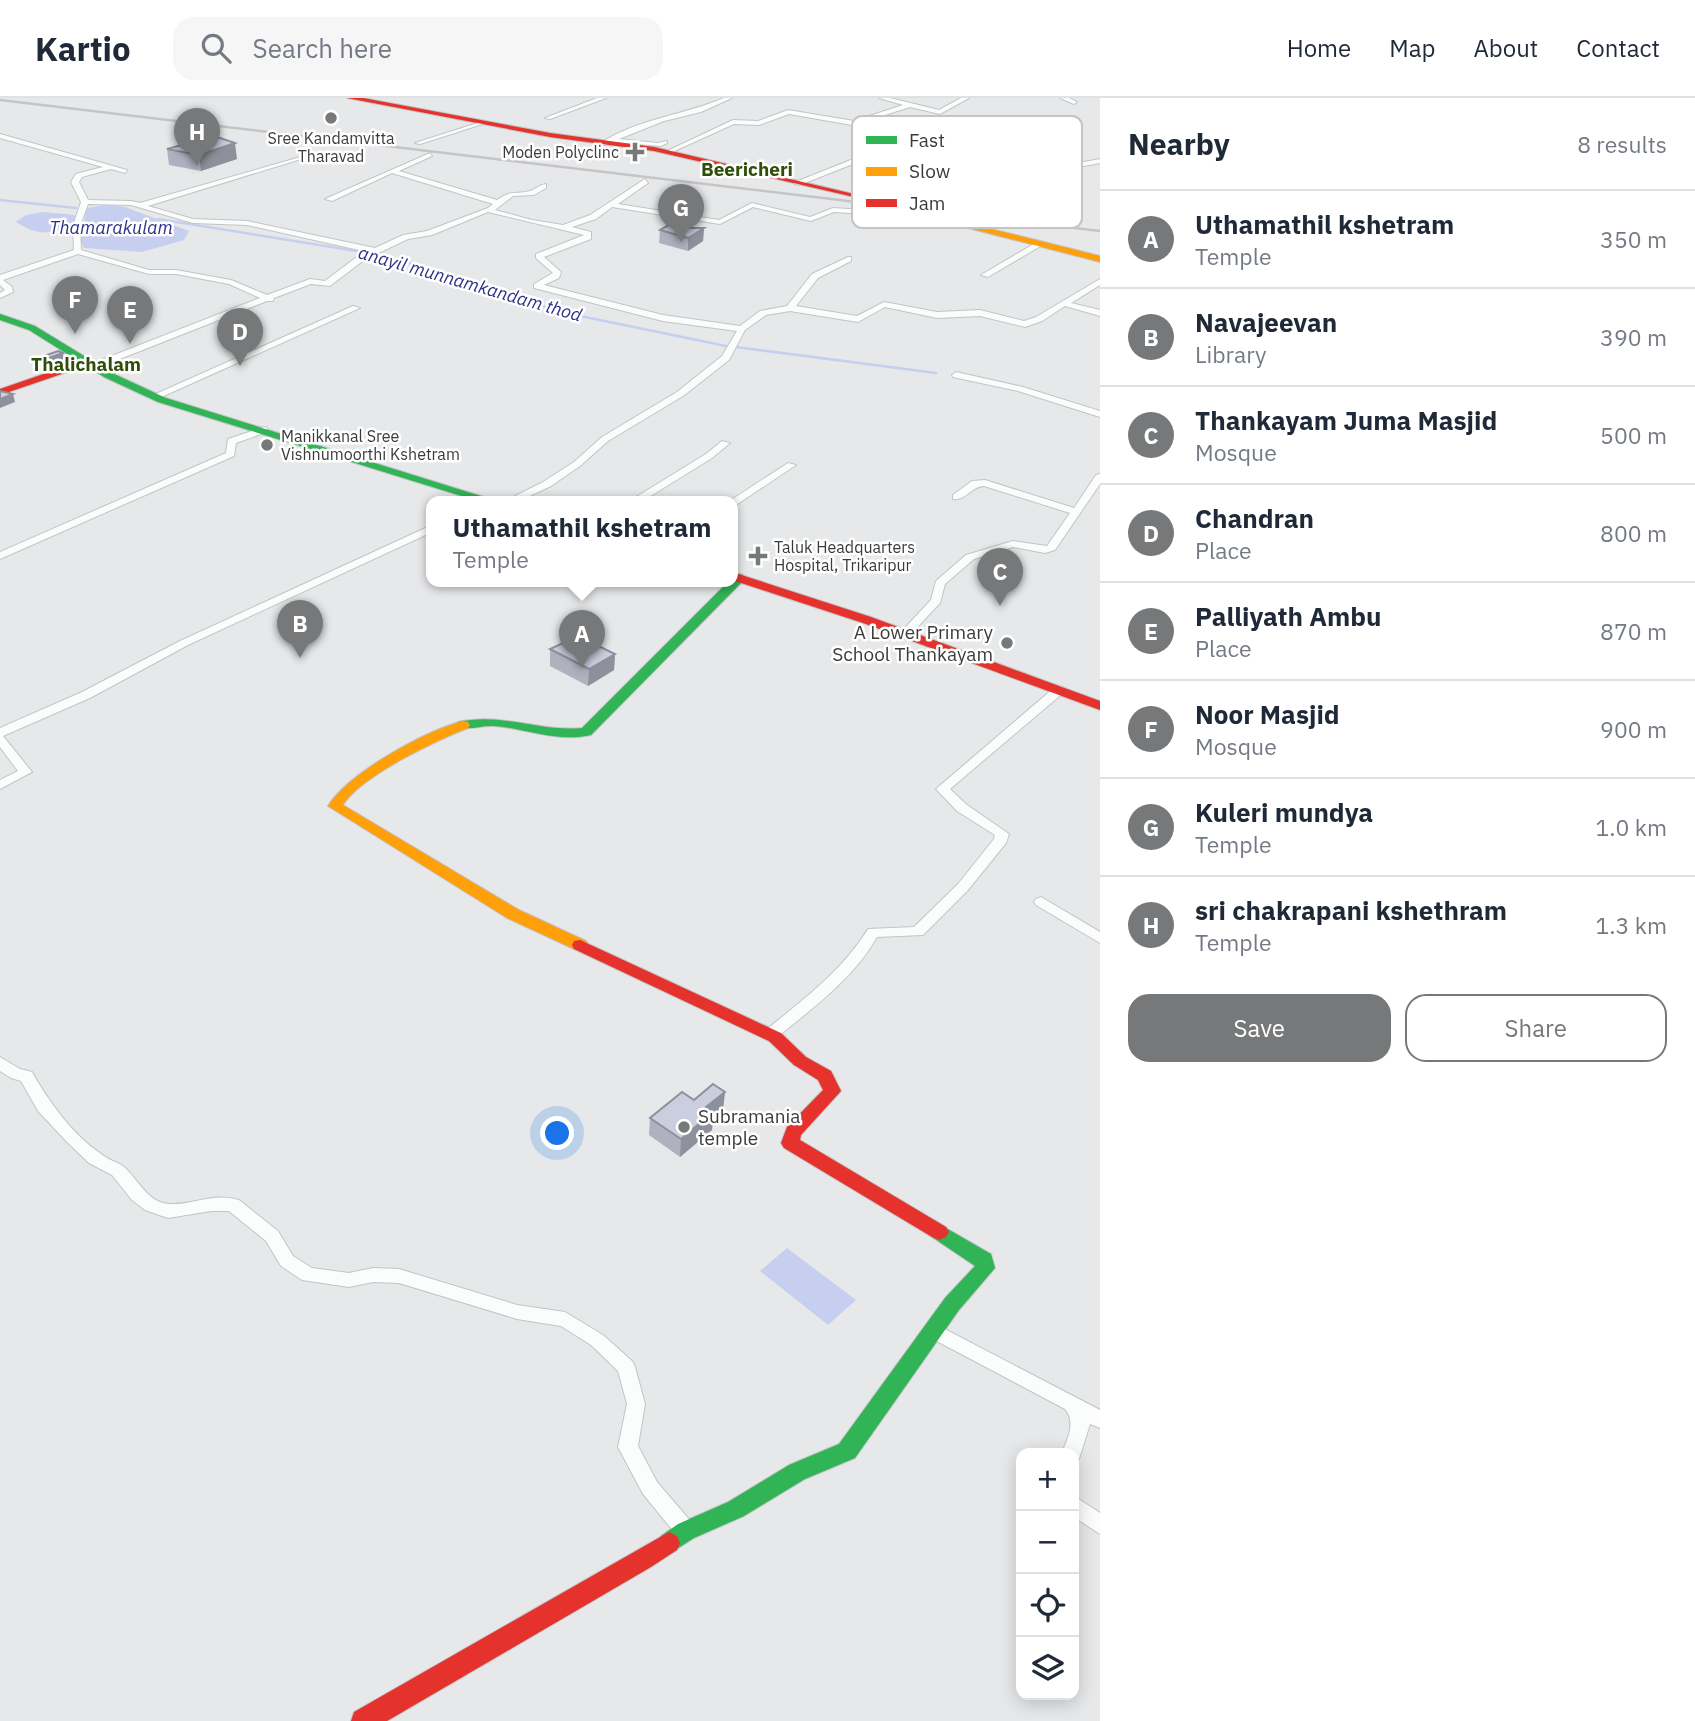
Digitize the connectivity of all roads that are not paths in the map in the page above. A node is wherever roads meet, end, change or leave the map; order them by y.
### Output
1 (351, 98) edge
2 (603, 98) edge
3 (729, 98) edge
4 (882, 98) edge
5 (966, 98) edge
6 (1063, 98) edge
7 (1074, 102) dead end
8 (908, 105) junction
9 (876, 116) edge
10 (548, 118) dead end
11 (486, 122) junction
12 (852, 123) edge
13 (0, 136) edge
14 (602, 142) junction
15 (418, 143) dead end
16 (667, 147) junction
17 (309, 155) dead end
18 (430, 155) dead end
19 (852, 161) edge
20 (1100, 161) edge
21 (1082, 164) edge
22 (111, 167) junction
23 (125, 171) dead end
24 (392, 171) junction
25 (645, 181) dead end
26 (797, 183) junction
27 (543, 186) dead end
28 (852, 195) edge
29 (329, 199) dead end
30 (85, 202) junction
31 (498, 203) junction
32 (142, 205) junction
33 (611, 205) junction
34 (488, 210) junction
35 (852, 211) edge
36 (720, 222) junction
37 (564, 227) junction
38 (972, 228) edge
39 (702, 230) edge
40 (1040, 244) junction
41 (78, 251) junction
42 (373, 253) junction
43 (848, 259) dead end
44 (1100, 259) edge
45 (985, 275) dead end
46 (0, 280) edge
47 (1100, 281) edge
48 (0, 296) edge
49 (270, 299) junction
50 (1063, 303) junction
51 (356, 307) dead end
52 (790, 309) junction
53 (1100, 313) edge
54 (0, 317) edge
55 (742, 329) junction
56 (90, 364) junction
57 (956, 375) dead end
58 (0, 392) edge
59 (154, 397) junction
60 (1100, 414) edge
61 (264, 430) junction
62 (725, 443) dead end
63 (791, 465) dead end
64 (1100, 477) edge
65 (471, 496) edge
66 (521, 496) edge
67 (643, 496) edge
68 (957, 497) dead end
69 (738, 500) edge
70 (1076, 512) junction
71 (426, 531) edge
72 (0, 556) edge
73 (738, 578) edge
74 (726, 587) edge
75 (905, 634) junction
76 (1059, 690) junction
77 (1100, 706) edge
78 (0, 733) edge
79 (0, 738) edge
80 (0, 785) edge
81 (1041, 902) dead end
82 (1100, 939) edge
83 (771, 1034) junction
84 (0, 1063) edge
85 (935, 1332) junction
86 (1072, 1403) junction
87 (1100, 1420) edge
88 (1074, 1448) edge
89 (1079, 1509) edge
90 (1100, 1525) edge
91 (687, 1531) junction
92 (363, 1721) edge

1 - 11 main road
2 - 10 street
3 - 14 street
4 - 8 street
5 - 8 street
6 - 7 street
8 - 9 street
11 - 14 main road
11 - 15 street
12 - 16 street
13 - 22 street
14 - 16 main road
16 - 26 main road
17 - 32 street
18 - 24 street
19 - 26 street
20 - 21 street
22 - 23 street
22 - 30 street
24 - 29 street
24 - 31 street
25 - 33 street
26 - 28 main road
27 - 31 street
30 - 32 street
30 - 41 street
31 - 34 street
32 - 42 street
33 - 36 street
33 - 37 street
34 - 37 street
34 - 42 street
35 - 36 street
36 - 39 street
37 - 55 street
38 - 40 main road
40 - 44 main road
40 - 45 street
41 - 46 street
41 - 49 street
42 - 49 street
43 - 52 street
46 - 48 street
47 - 50 street
49 - 56 street
50 - 52 street
50 - 53 street
51 - 59 street
52 - 55 street
54 - 56 main road
55 - 66 street
56 - 58 main road
56 - 59 main road
57 - 60 street
59 - 61 main road
61 - 65 main road
61 - 72 street
62 - 67 street
63 - 69 street
64 - 70 street
68 - 70 street
70 - 75 street
71 - 78 street
73 - 75 main road
74 - 83 main road
75 - 76 main road
76 - 77 main road
76 - 83 street
79 - 80 street
81 - 82 street
83 - 85 main road
84 - 91 street
85 - 86 street
85 - 91 main road
86 - 87 street
86 - 88 street
89 - 90 street
91 - 92 main road

